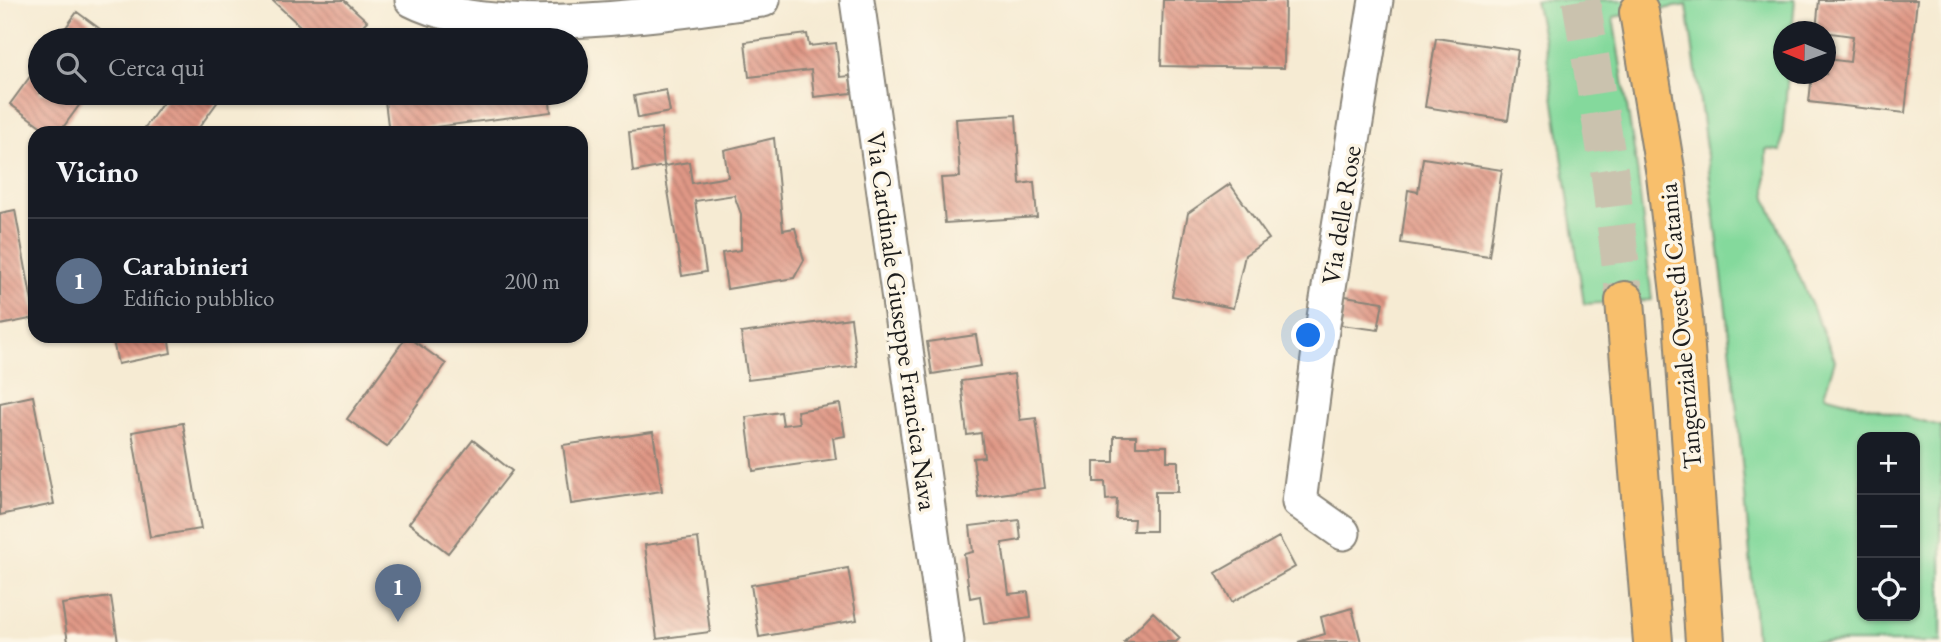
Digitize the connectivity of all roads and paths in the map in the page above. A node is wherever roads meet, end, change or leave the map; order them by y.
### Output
1 (412, 0) edge
2 (763, 0) edge
3 (857, 0) edge
4 (1376, 0) edge
5 (1639, 12) dead end
6 (1625, 301) tunnel mouth
7 (1343, 533) dead end
8 (947, 642) edge
9 (1653, 642) edge
10 (1705, 642) edge

1 - 2 street
3 - 8 street, Via Cardinale Giuseppe Francica Nava
4 - 7 street, Via delle Rose
5 - 10 highway, Tangenziale Ovest di Catania
6 - 9 highway, Tangenziale Ovest di Catania

